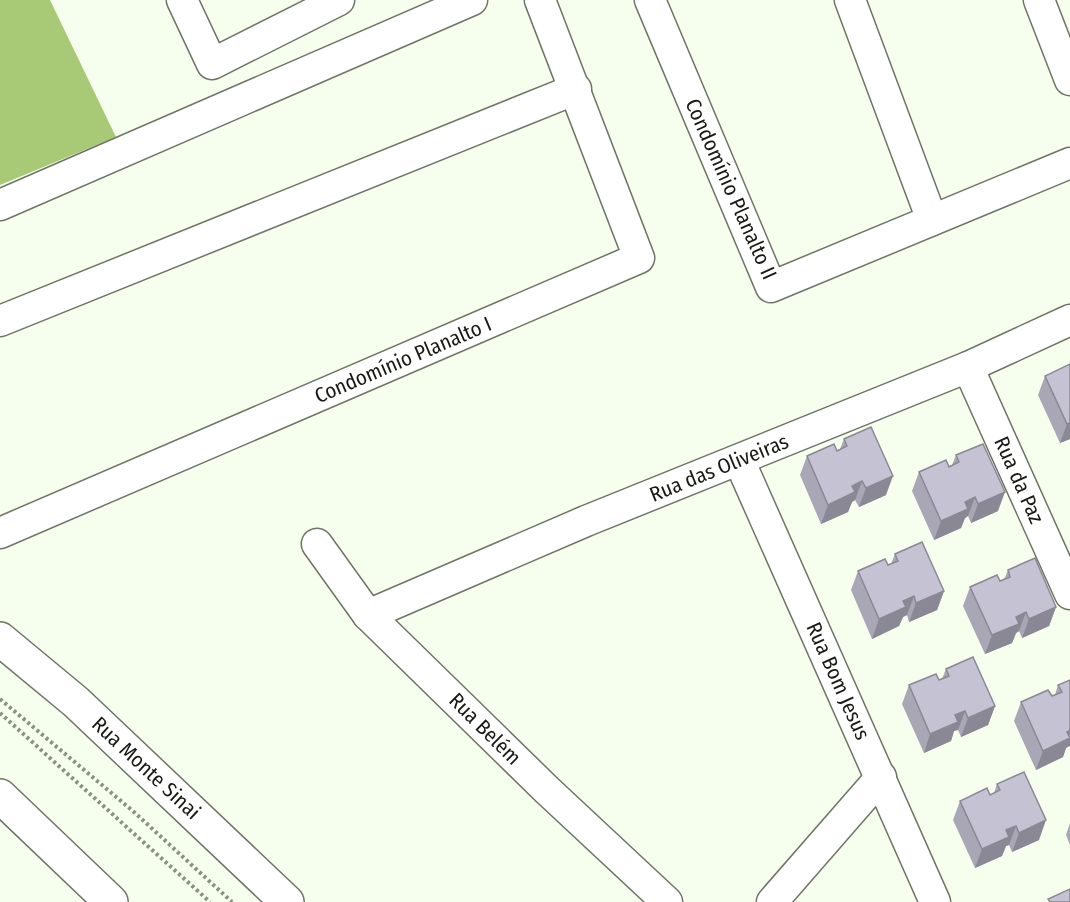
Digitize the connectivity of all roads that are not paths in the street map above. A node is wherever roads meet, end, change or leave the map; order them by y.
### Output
1 (182, 0) edge
2 (339, 0) edge
3 (472, 0) edge
4 (540, 0) edge
5 (650, 0) edge
6 (850, 0) edge
7 (1039, 0) edge
8 (1070, 80) edge
9 (576, 89) junction
10 (1070, 163) edge
11 (0, 205) edge
12 (932, 220) junction
13 (1070, 320) edge
14 (0, 321) edge
15 (968, 367) junction
16 (739, 460) junction
17 (0, 533) edge
18 (317, 543) dead end
19 (1070, 594) edge
20 (368, 615) junction
21 (0, 639) edge
22 (881, 777) junction
23 (0, 796) edge
24 (111, 902) edge
25 (287, 902) edge
26 (667, 902) edge
27 (772, 902) edge
28 (935, 902) edge

1 - 2 street
3 - 11 street
4 - 9 street, Condomínio Planalto I
5 - 12 street, Condomínio Planalto II
6 - 12 street
7 - 8 street
9 - 14 street
9 - 17 street, Condomínio Planalto I
10 - 12 street, Condomínio Planalto II
13 - 15 street, Rua das Oliveiras
15 - 16 street, Rua das Oliveiras
15 - 19 street, Rua da Paz
16 - 20 street, Rua das Oliveiras
16 - 22 street, Rua Bom Jesus
18 - 20 street, Rua Belém
20 - 26 street, Rua Belém
21 - 25 main road, Rua Monte Sinai
22 - 27 street
22 - 28 street, Rua Bom Jesus
23 - 24 main road

